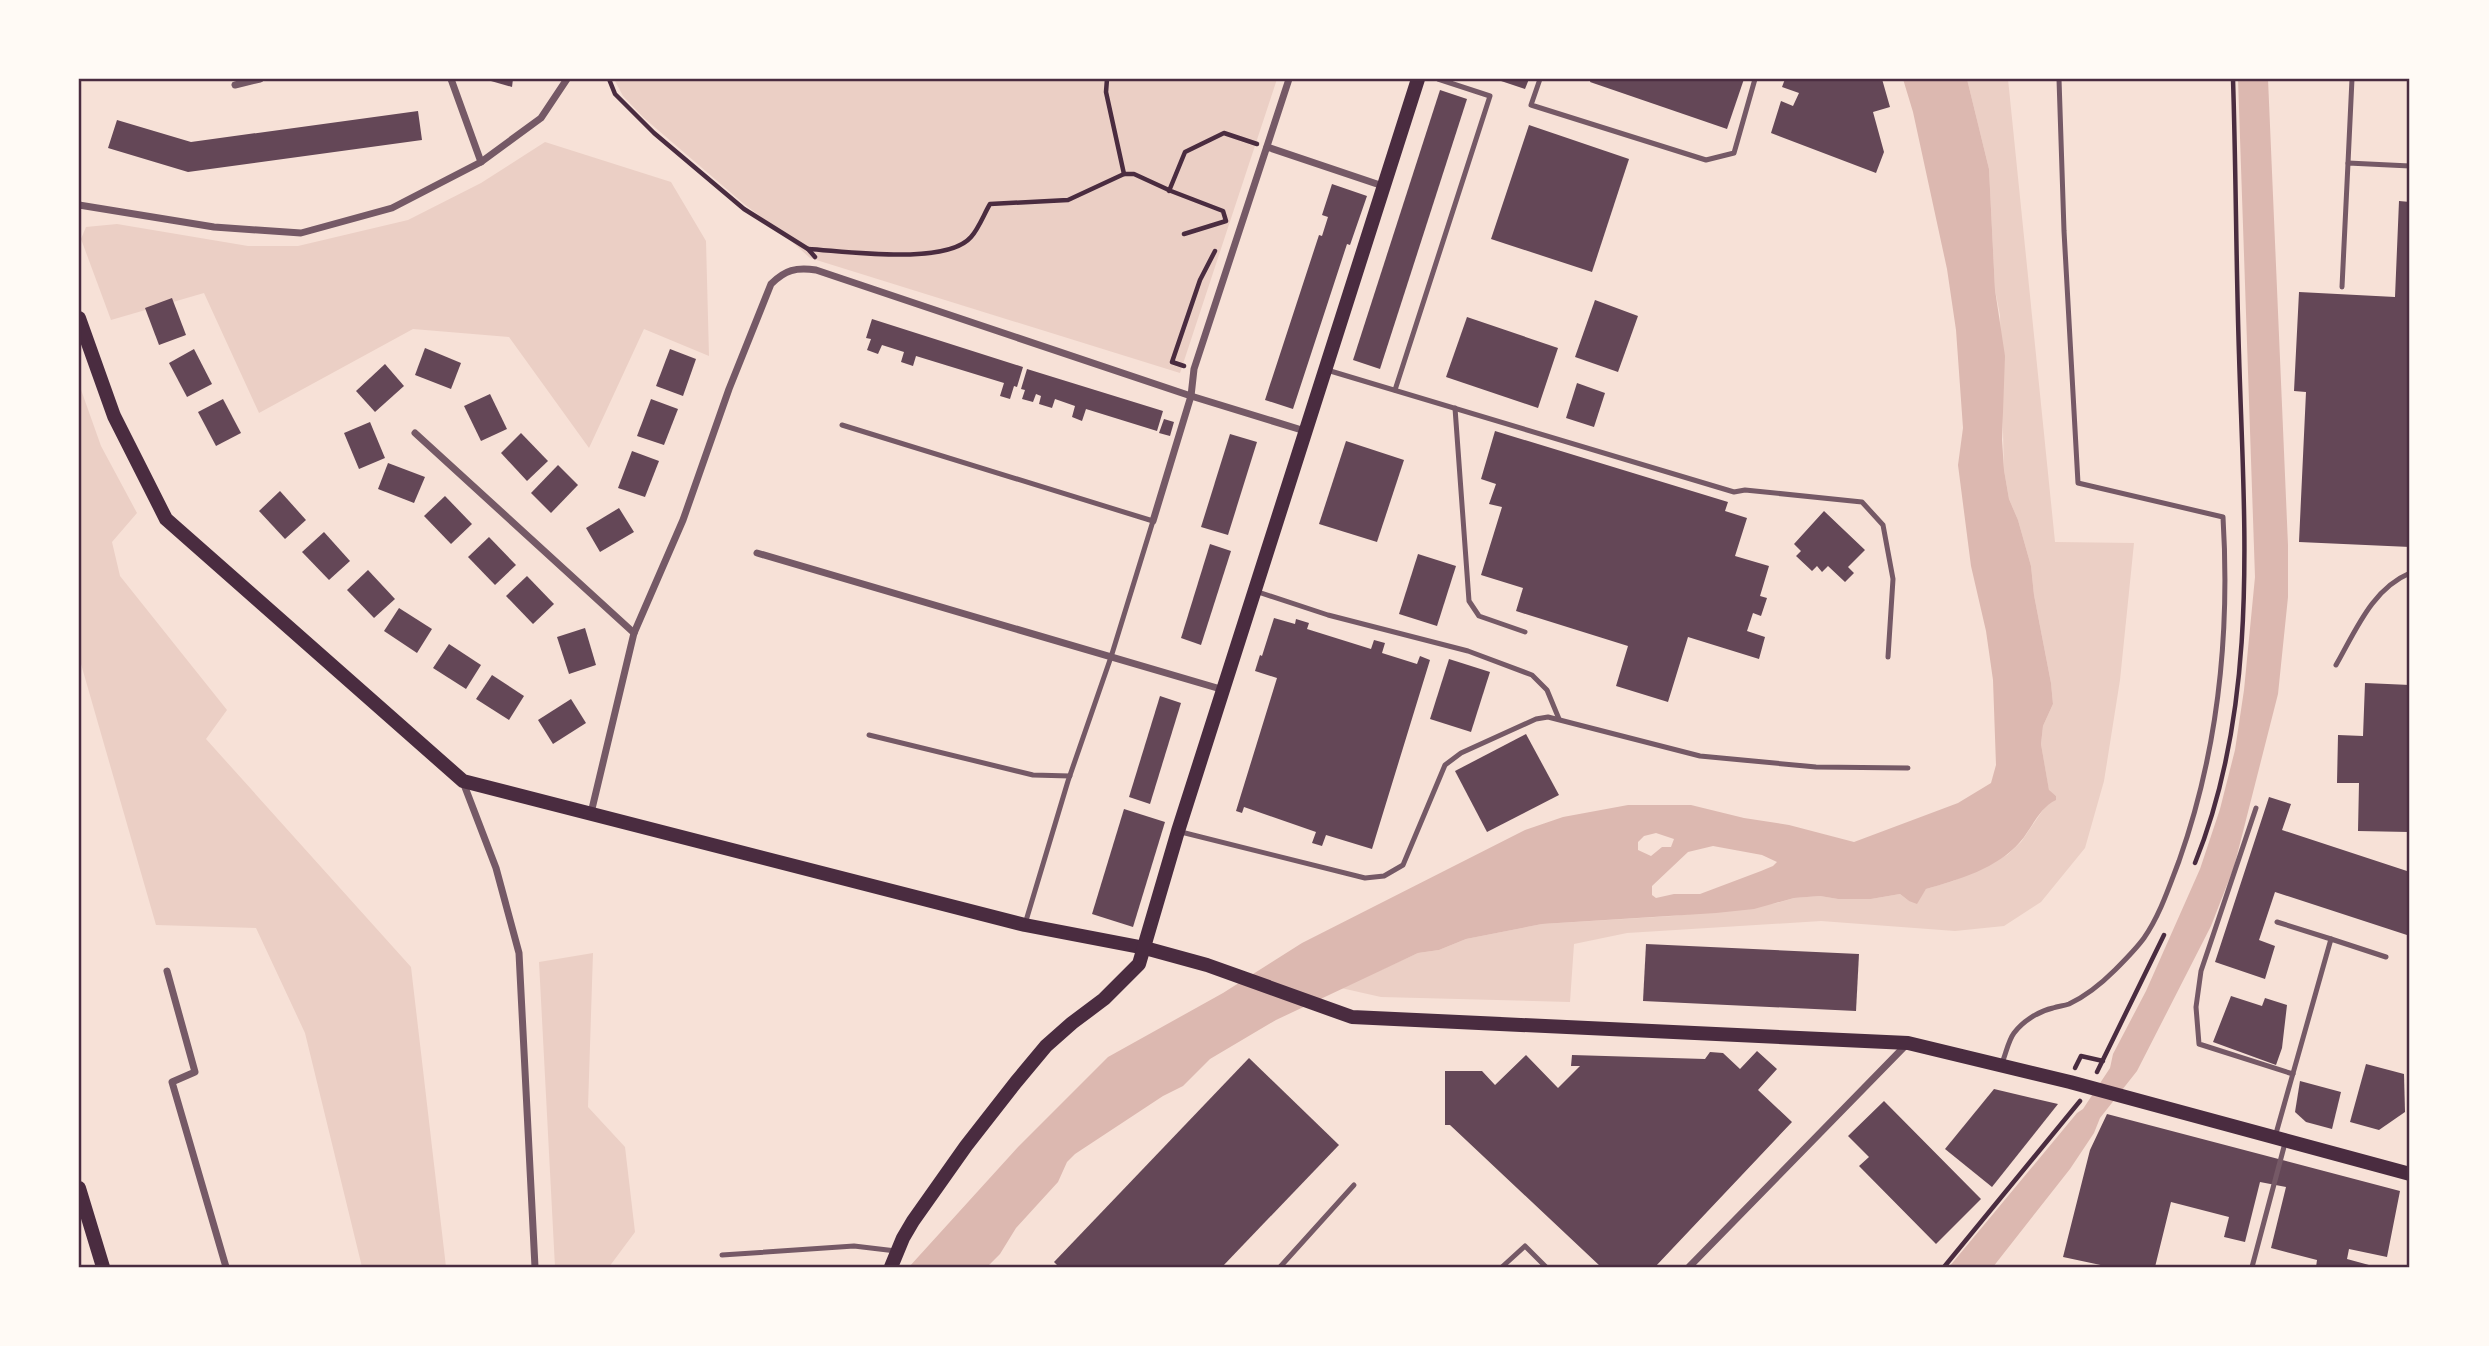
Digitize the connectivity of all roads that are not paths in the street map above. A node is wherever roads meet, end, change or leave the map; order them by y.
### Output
1 (260, 79) edge
2 (451, 79) edge
3 (567, 79) edge
4 (1289, 79) edge
5 (1418, 79) edge
6 (1438, 79) edge
7 (1539, 79) edge
8 (1755, 79) edge
9 (2059, 79) edge
10 (2352, 79) edge
11 (235, 85) dead end
12 (1267, 147) junction
13 (481, 162) junction
14 (2348, 163) junction
15 (2410, 166) edge
16 (1383, 186) junction
17 (79, 205) edge
18 (2342, 287) dead end
19 (79, 318) edge
20 (1327, 370) junction
21 (1395, 390) junction
22 (1191, 396) junction
23 (1455, 408) junction
24 (842, 425) dead end
25 (1307, 431) junction
26 (415, 433) dead end
27 (1153, 521) junction
28 (757, 553) dead end
29 (2410, 573) edge
30 (1255, 591) junction
31 (1525, 632) dead end
32 (634, 633) junction
33 (1111, 657) junction
34 (1888, 657) dead end
35 (2336, 665) dead end
36 (1224, 690) junction
37 (1559, 719) junction
38 (869, 735) dead end
39 (1908, 768) dead end
40 (1070, 776) junction
41 (463, 782) junction
42 (2256, 808) dead end
43 (591, 814) junction
44 (1178, 831) junction
45 (2277, 922) dead end
46 (1025, 925) junction
47 (2330, 939) junction
48 (1145, 948) junction
49 (2386, 957) dead end
50 (167, 971) dead end
51 (1908, 1043) junction
52 (2001, 1066) junction
53 (2293, 1074) junction
54 (2280, 1138) junction
55 (2410, 1174) edge
56 (1354, 1185) dead end
57 (79, 1188) edge
58 (896, 1251) junction
59 (722, 1255) dead end
60 (103, 1267) edge
61 (226, 1267) edge
62 (535, 1267) edge
63 (891, 1267) edge
64 (1280, 1267) edge
65 (1502, 1267) edge
66 (1546, 1267) edge
67 (1689, 1267) edge
68 (2252, 1267) edge

1 - 11 street
2 - 13 street
3 - 13 street
4 - 12 street
5 - 16 main road
6 - 21 lane
7 - 8 lane
9 - 52 lane
10 - 14 lane
12 - 16 street
12 - 22 street
13 - 17 street
14 - 15 lane
14 - 18 lane
16 - 20 main road
19 - 41 main road
20 - 21 lane
20 - 25 main road
21 - 23 lane
22 - 25 street
22 - 27 street
22 - 32 street
23 - 31 lane
23 - 34 lane
24 - 27 lane
25 - 30 main road
26 - 32 street
27 - 33 lane
28 - 33 street
29 - 35 lane
30 - 36 main road
30 - 37 lane
32 - 43 street
33 - 36 street
33 - 40 lane
36 - 44 main road
37 - 39 lane
37 - 44 lane
38 - 40 lane
40 - 46 lane
41 - 43 main road
41 - 62 street
42 - 53 lane
43 - 46 main road
44 - 48 main road
45 - 47 lane
46 - 48 main road
47 - 49 lane
47 - 53 lane
48 - 51 main road
48 - 58 main road
50 - 61 street
51 - 52 main road
51 - 67 street
52 - 54 main road
53 - 54 lane
54 - 55 main road
54 - 68 lane
56 - 64 lane
57 - 60 main road
58 - 59 lane
58 - 63 main road
65 - 66 lane

